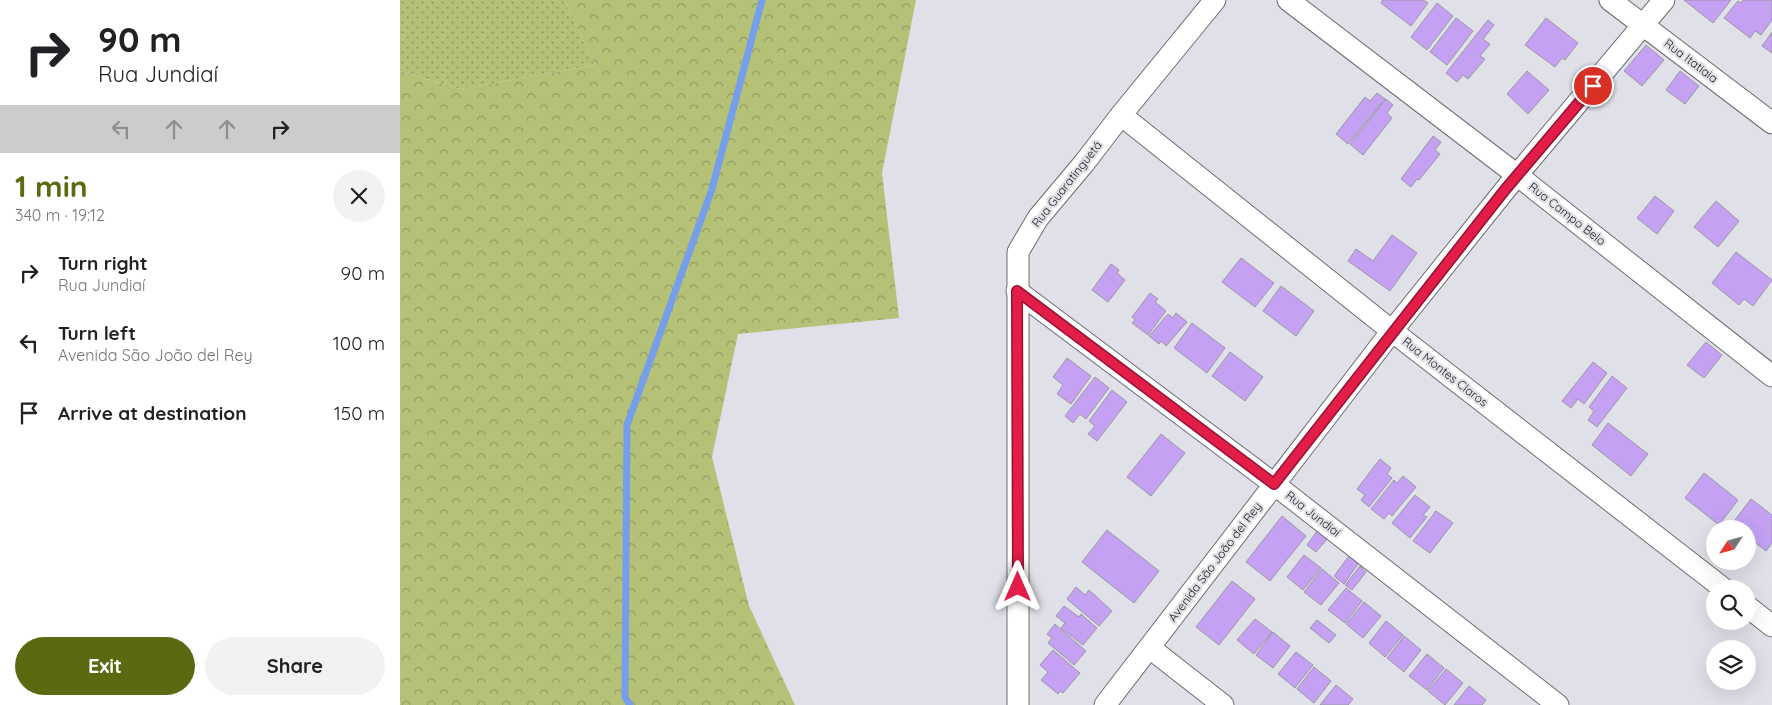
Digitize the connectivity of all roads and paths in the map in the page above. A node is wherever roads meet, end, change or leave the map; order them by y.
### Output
1 (1215, 0) edge
2 (1288, 0) edge
3 (1610, 0) edge
4 (1664, 0) edge
5 (1644, 26) junction
6 (1121, 116) junction
7 (1772, 123) edge
8 (1517, 175) junction
9 (1017, 291) junction
10 (1392, 331) junction
11 (1772, 376) edge
12 (1274, 484) junction
13 (1712, 580) edge
14 (1756, 613) edge
15 (1772, 626) edge
16 (1150, 648) junction
17 (1018, 705) edge
18 (1106, 705) edge
19 (1223, 705) edge
20 (1558, 705) edge

1 - 6 street, Rua Guaratinguetá
2 - 8 street, Rua Campo Belo
3 - 5 street, Rua Itatiaia
4 - 5 street, Avenida São João del Rey
5 - 7 street, Rua Itatiaia
5 - 8 street, Avenida São João del Rey
6 - 9 street, Rua Guaratinguetá
6 - 10 street, Rua Montes Claros
8 - 10 street, Avenida São João del Rey
8 - 11 street, Rua Campo Belo
9 - 12 street, Rua Jundiaí
9 - 17 street, Rua Guaratinguetá
10 - 12 street, Avenida São João del Rey
10 - 13 street, Rua Montes Claros
12 - 16 street, Avenida São João del Rey
12 - 20 street, Rua Jundiaí
14 - 15 street
16 - 18 street, Avenida São João del Rey
16 - 19 street

